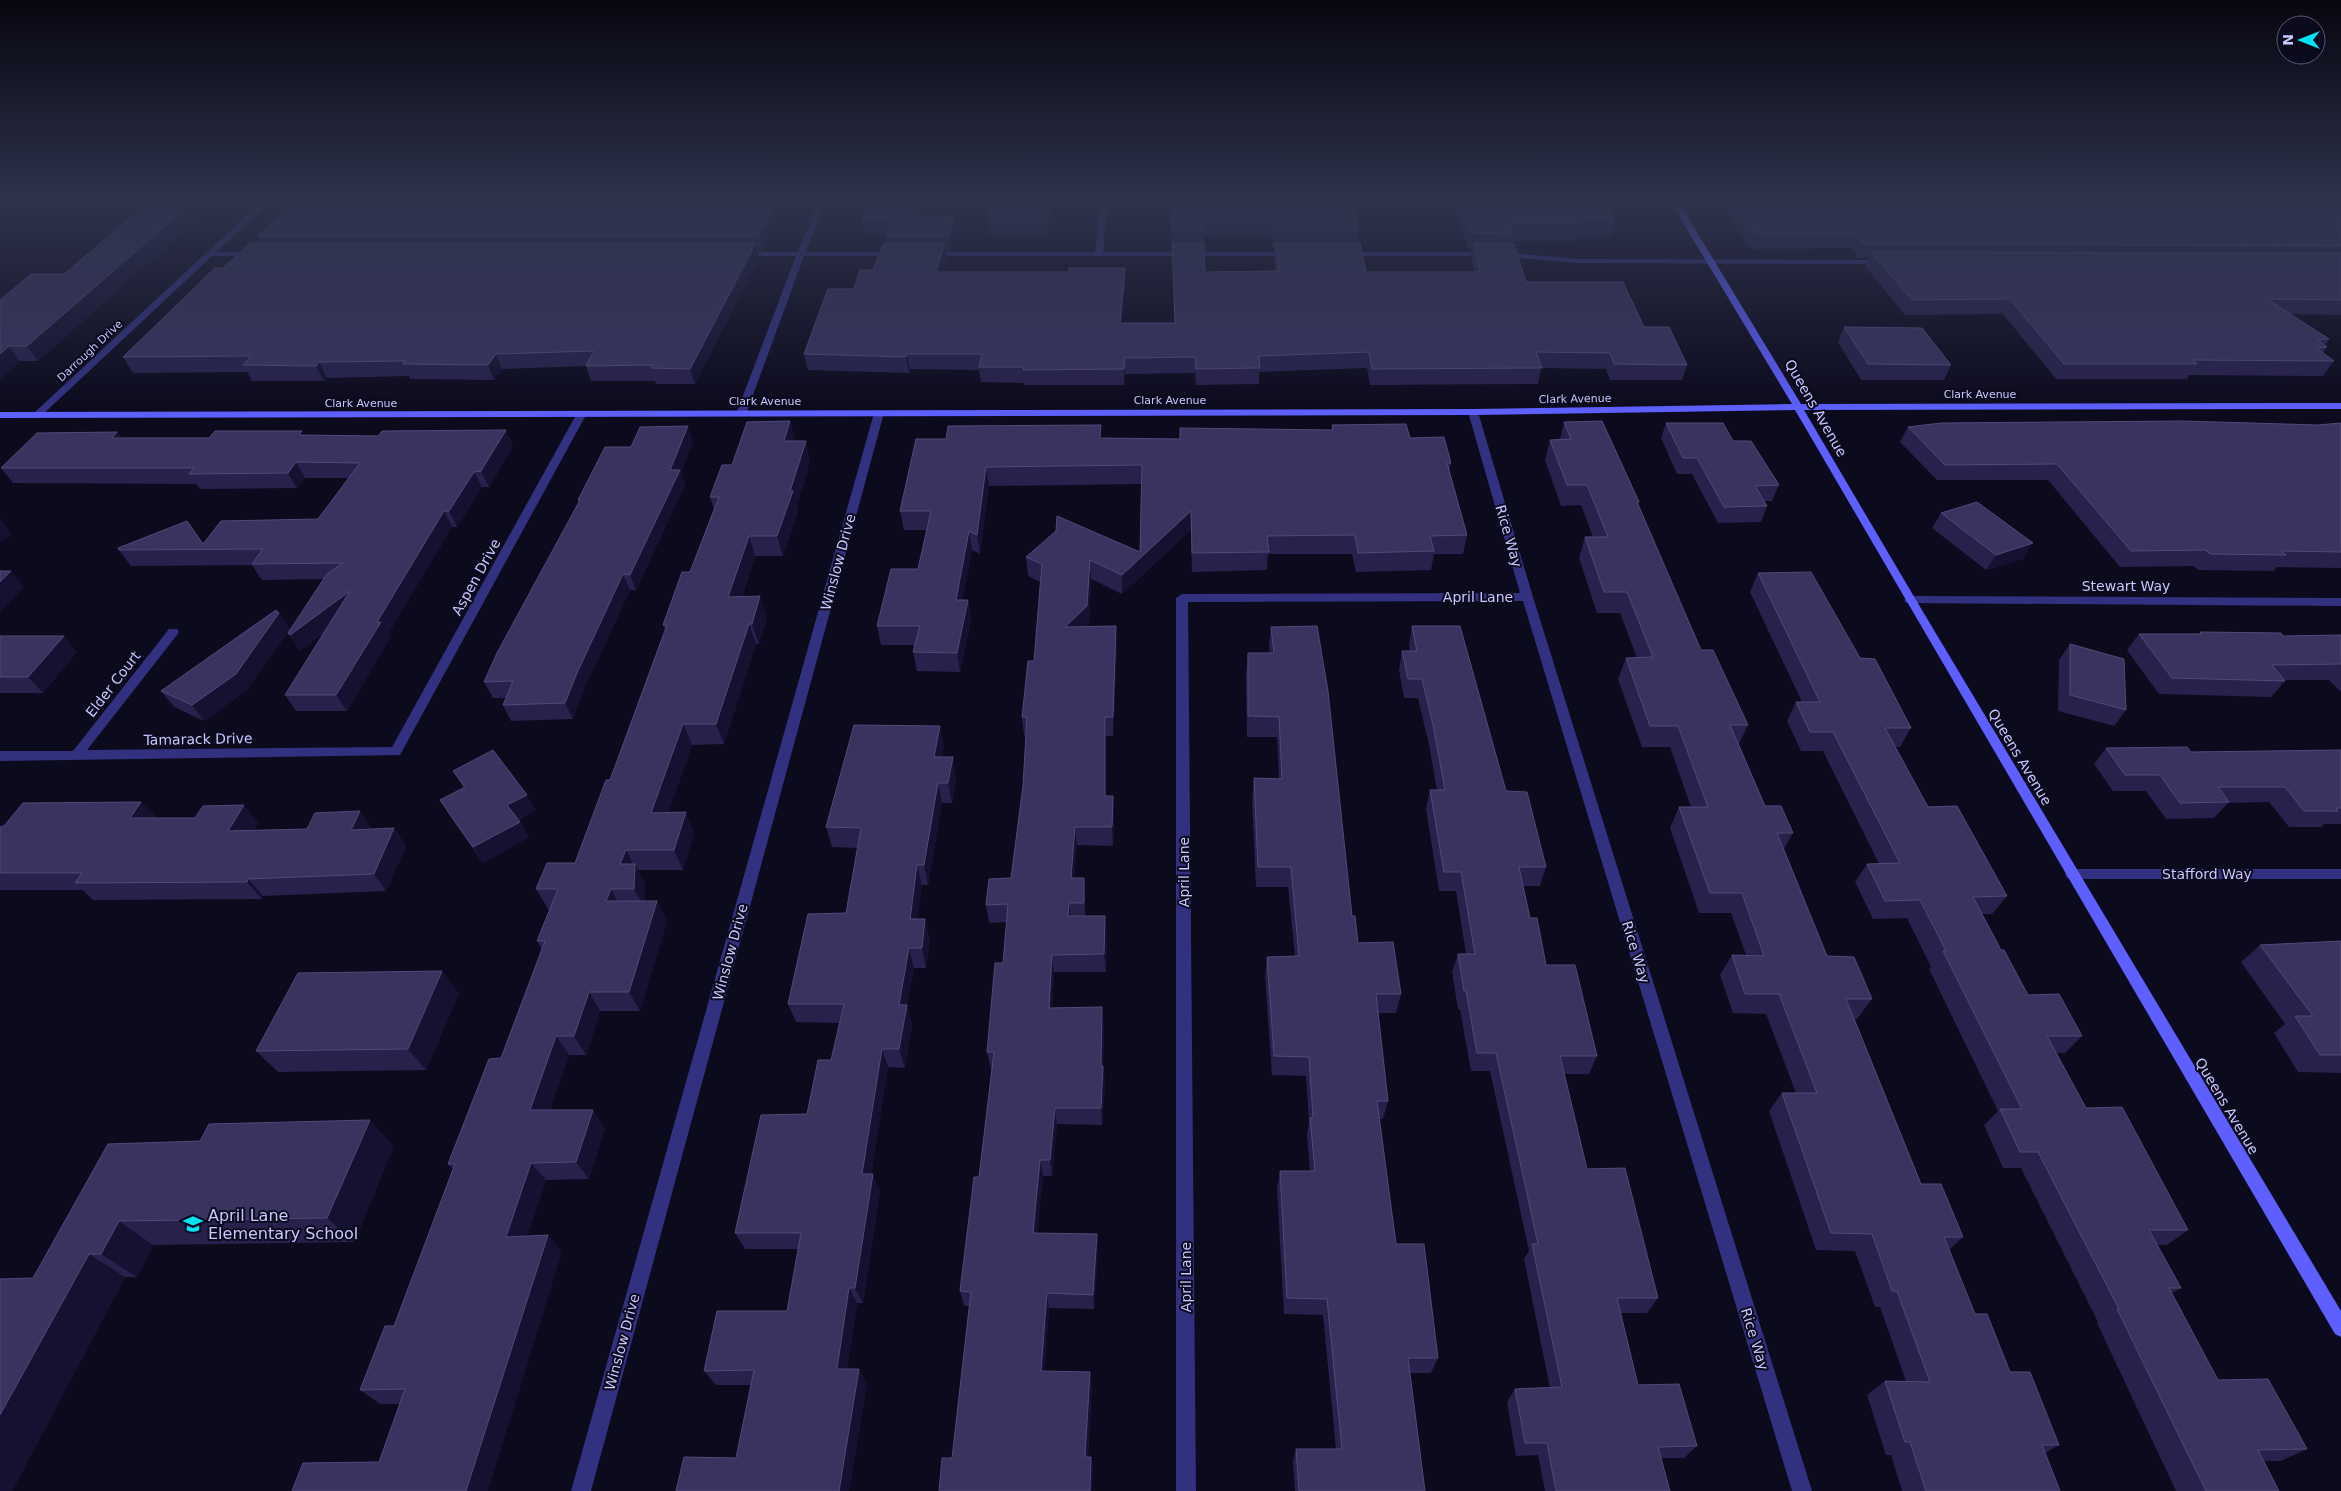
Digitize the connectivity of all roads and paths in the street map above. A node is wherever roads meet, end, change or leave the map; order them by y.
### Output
1 (193, 271) edge
2 (795, 271) edge
3 (1716, 271) edge
4 (2341, 406) edge
5 (1798, 407) junction
6 (1473, 412) junction
7 (879, 413) junction
8 (741, 414) junction
9 (0, 415) edge
10 (37, 415) junction
11 (581, 415) junction
12 (1527, 597) junction
13 (1910, 600) junction
14 (2341, 602) edge
15 (173, 632) dead end
16 (396, 752) joint
17 (77, 755) junction
18 (0, 756) edge
19 (2072, 874) junction
20 (2341, 874) edge
21 (2341, 1328) edge
22 (581, 1491) edge
23 (1186, 1491) edge
24 (1802, 1491) edge

1 - 10 street, Darrough Drive
2 - 8 street
3 - 5 street, Queens Avenue
4 - 5 street, Clark Avenue
5 - 6 street, Clark Avenue
5 - 13 street, Queens Avenue
6 - 7 street, Clark Avenue
6 - 12 street, Rice Way
7 - 8 street, Clark Avenue
7 - 22 street, Winslow Drive
8 - 11 street, Clark Avenue
9 - 10 street, Clark Avenue
10 - 11 street, Clark Avenue
11 - 16 street, Aspen Drive
12 - 23 street, April Lane
12 - 24 street, Rice Way
13 - 14 street, Stewart Way
13 - 19 street, Queens Avenue
15 - 17 street, Elder Court
16 - 17 street, Tamarack Drive
17 - 18 street, Tamarack Drive
19 - 20 street, Stafford Way
19 - 21 street, Queens Avenue

